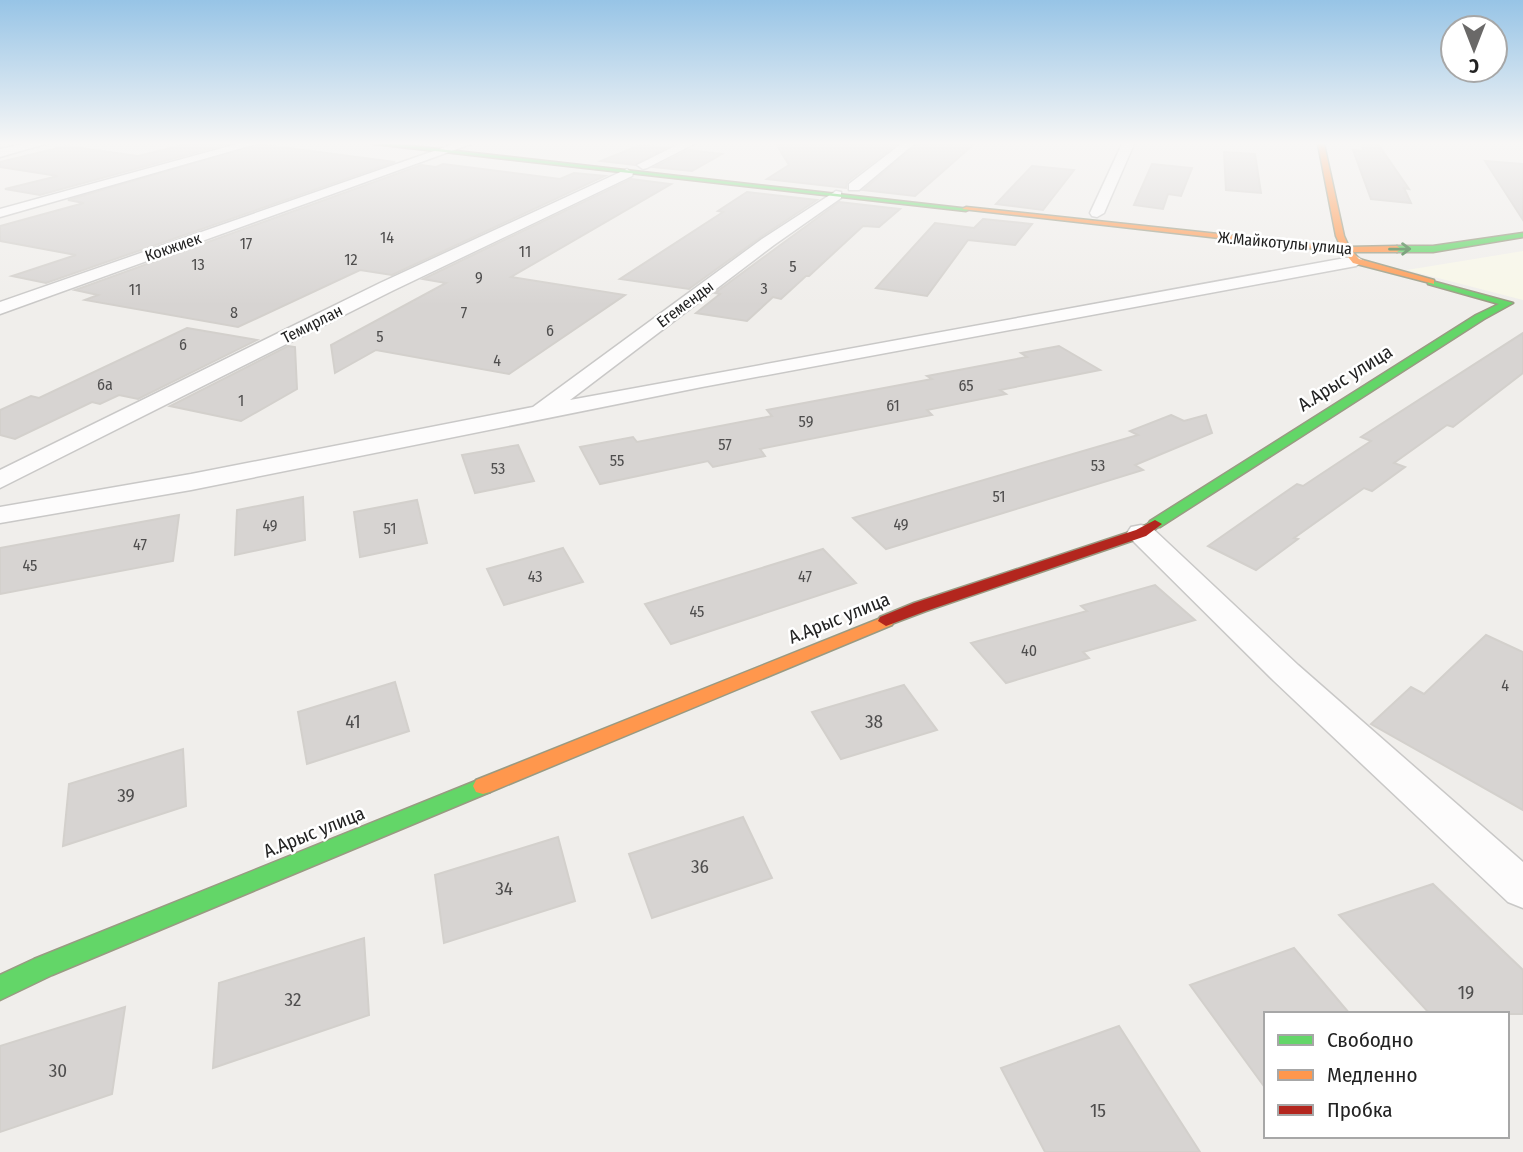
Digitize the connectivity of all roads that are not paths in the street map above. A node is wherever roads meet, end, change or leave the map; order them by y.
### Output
1 (55, 198) edge
2 (311, 198) edge
3 (574, 198) edge
4 (832, 198) edge
5 (866, 198) edge
6 (934, 198) edge
7 (1103, 198) edge
8 (1334, 198) edge
9 (0, 213) edge
10 (1093, 219) junction
11 (1523, 220) edge
12 (1469, 227) dead end
13 (1429, 232) dead end
14 (1523, 235) edge
15 (1347, 249) junction
16 (1515, 305) edge
17 (0, 308) edge
18 (536, 415) junction
19 (0, 480) edge
20 (0, 515) edge
21 (1141, 533) junction
22 (1523, 889) edge
23 (0, 988) edge

1 - 9 street
2 - 17 street, Кокжиек
3 - 19 street, Темирлан
4 - 18 street, Егеменды
5 - 10 street
6 - 10 street
7 - 10 street
8 - 15 street
10 - 15 street, Ж.Майкотулы улица
11 - 12 street
13 - 15 street, Ж.Майкотулы улица
15 -> 14 street, Ж.Майкотулы улица
15 - 16 street, А.Арыс улица
15 - 18 street
16 - 21 street, А.Арыс улица
18 - 20 street
21 - 22 street
21 - 23 street, А.Арыс улица

